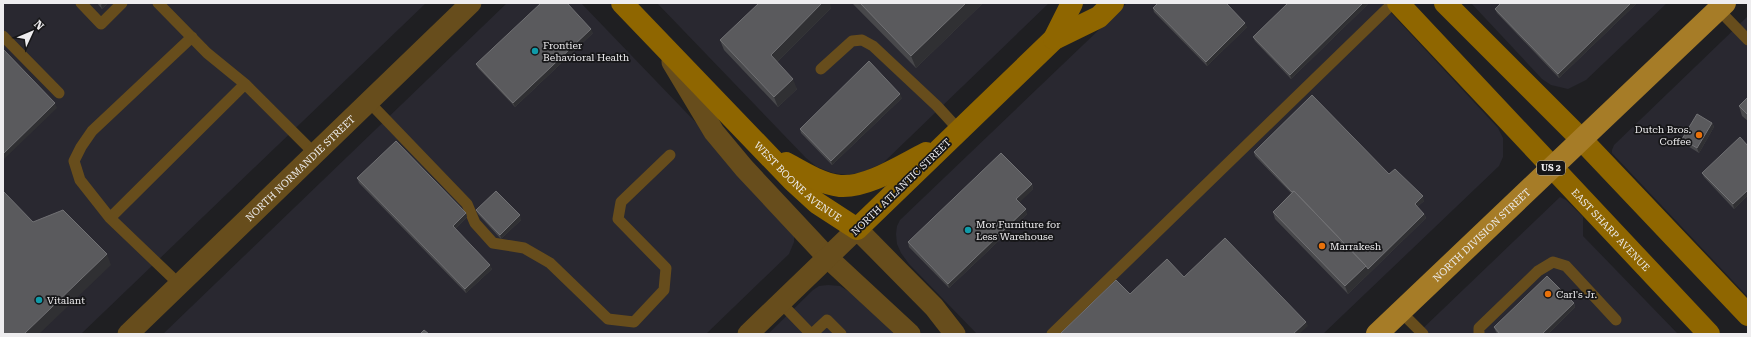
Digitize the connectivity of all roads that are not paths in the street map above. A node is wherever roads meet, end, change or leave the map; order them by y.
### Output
1 (81, 3) edge
2 (122, 3) edge
3 (158, 3) edge
4 (471, 3) edge
5 (622, 3) edge
6 (1072, 3) edge
7 (1114, 3) edge
8 (1393, 3) edge
9 (1398, 3) edge
10 (1445, 3) edge
11 (1721, 6) edge
12 (3, 36) edge
13 (192, 37) junction
14 (1054, 39) junction
15 (1748, 40) edge
16 (660, 43) junction
17 (821, 69) dead end
18 (245, 84) junction
19 (59, 94) dead end
20 (369, 102) junction
21 (952, 137) junction
22 (1581, 139) junction
23 (761, 149) junction
24 (315, 154) junction
25 (670, 155) dead end
26 (1552, 167) junction
27 (110, 218) junction
28 (857, 229) junction
29 (828, 258) junction
30 (180, 284) junction
31 (781, 303) junction
32 (1401, 312) junction
33 (1748, 315) edge
34 (1616, 320) dead end
35 (128, 334) edge
36 (748, 334) edge
37 (812, 334) edge
38 (840, 334) edge
39 (910, 334) edge
40 (954, 334) edge
41 (1052, 334) edge
42 (1377, 334) edge
43 (1423, 334) edge
44 (1479, 334) edge
45 (1709, 334) edge

1 - 2 lane
3 - 13 lane
4 - 20 street, NORTH NORMANDIE STREET
5 - 16 street, WEST BOONE AVENUE
6 - 14 street, NORTH ATLANTIC STREET
7 - 14 street, NORTH ATLANTIC STREET
8 - 41 lane
9 - 26 street, EAST SHARP AVENUE
10 - 22 street
11 - 15 lane
11 - 22 main road, NORTH DIVISION STREET / US 2
12 - 19 lane
13 - 18 lane
13 - 27 lane
14 - 21 street, NORTH ATLANTIC STREET
16 - 23 street, WEST BOONE AVENUE
16 - 29 street, WEST BOONE AVENUE
17 - 21 lane
18 - 24 lane
18 - 27 lane
20 - 24 street, NORTH NORMANDIE STREET
20 - 25 lane
21 - 23 street
21 - 28 street, NORTH ATLANTIC STREET
22 - 26 main road, NORTH DIVISION STREET / US 2
22 - 33 street
23 - 28 street, WEST BOONE AVENUE
24 - 30 street, NORTH NORMANDIE STREET
26 - 32 main road, NORTH DIVISION STREET / US 2
26 - 45 street, EAST SHARP AVENUE
27 - 30 lane
28 - 29 street, NORTH ATLANTIC STREET
28 - 40 street, WEST BOONE AVENUE
29 - 31 street, NORTH ATLANTIC STREET
29 - 39 street, WEST BOONE AVENUE
30 - 35 street, NORTH NORMANDIE STREET
31 - 36 street, NORTH ATLANTIC STREET
31 - 37 lane
32 - 42 main road, NORTH DIVISION STREET / US 2
32 - 43 lane
34 - 44 lane
37 - 38 lane

